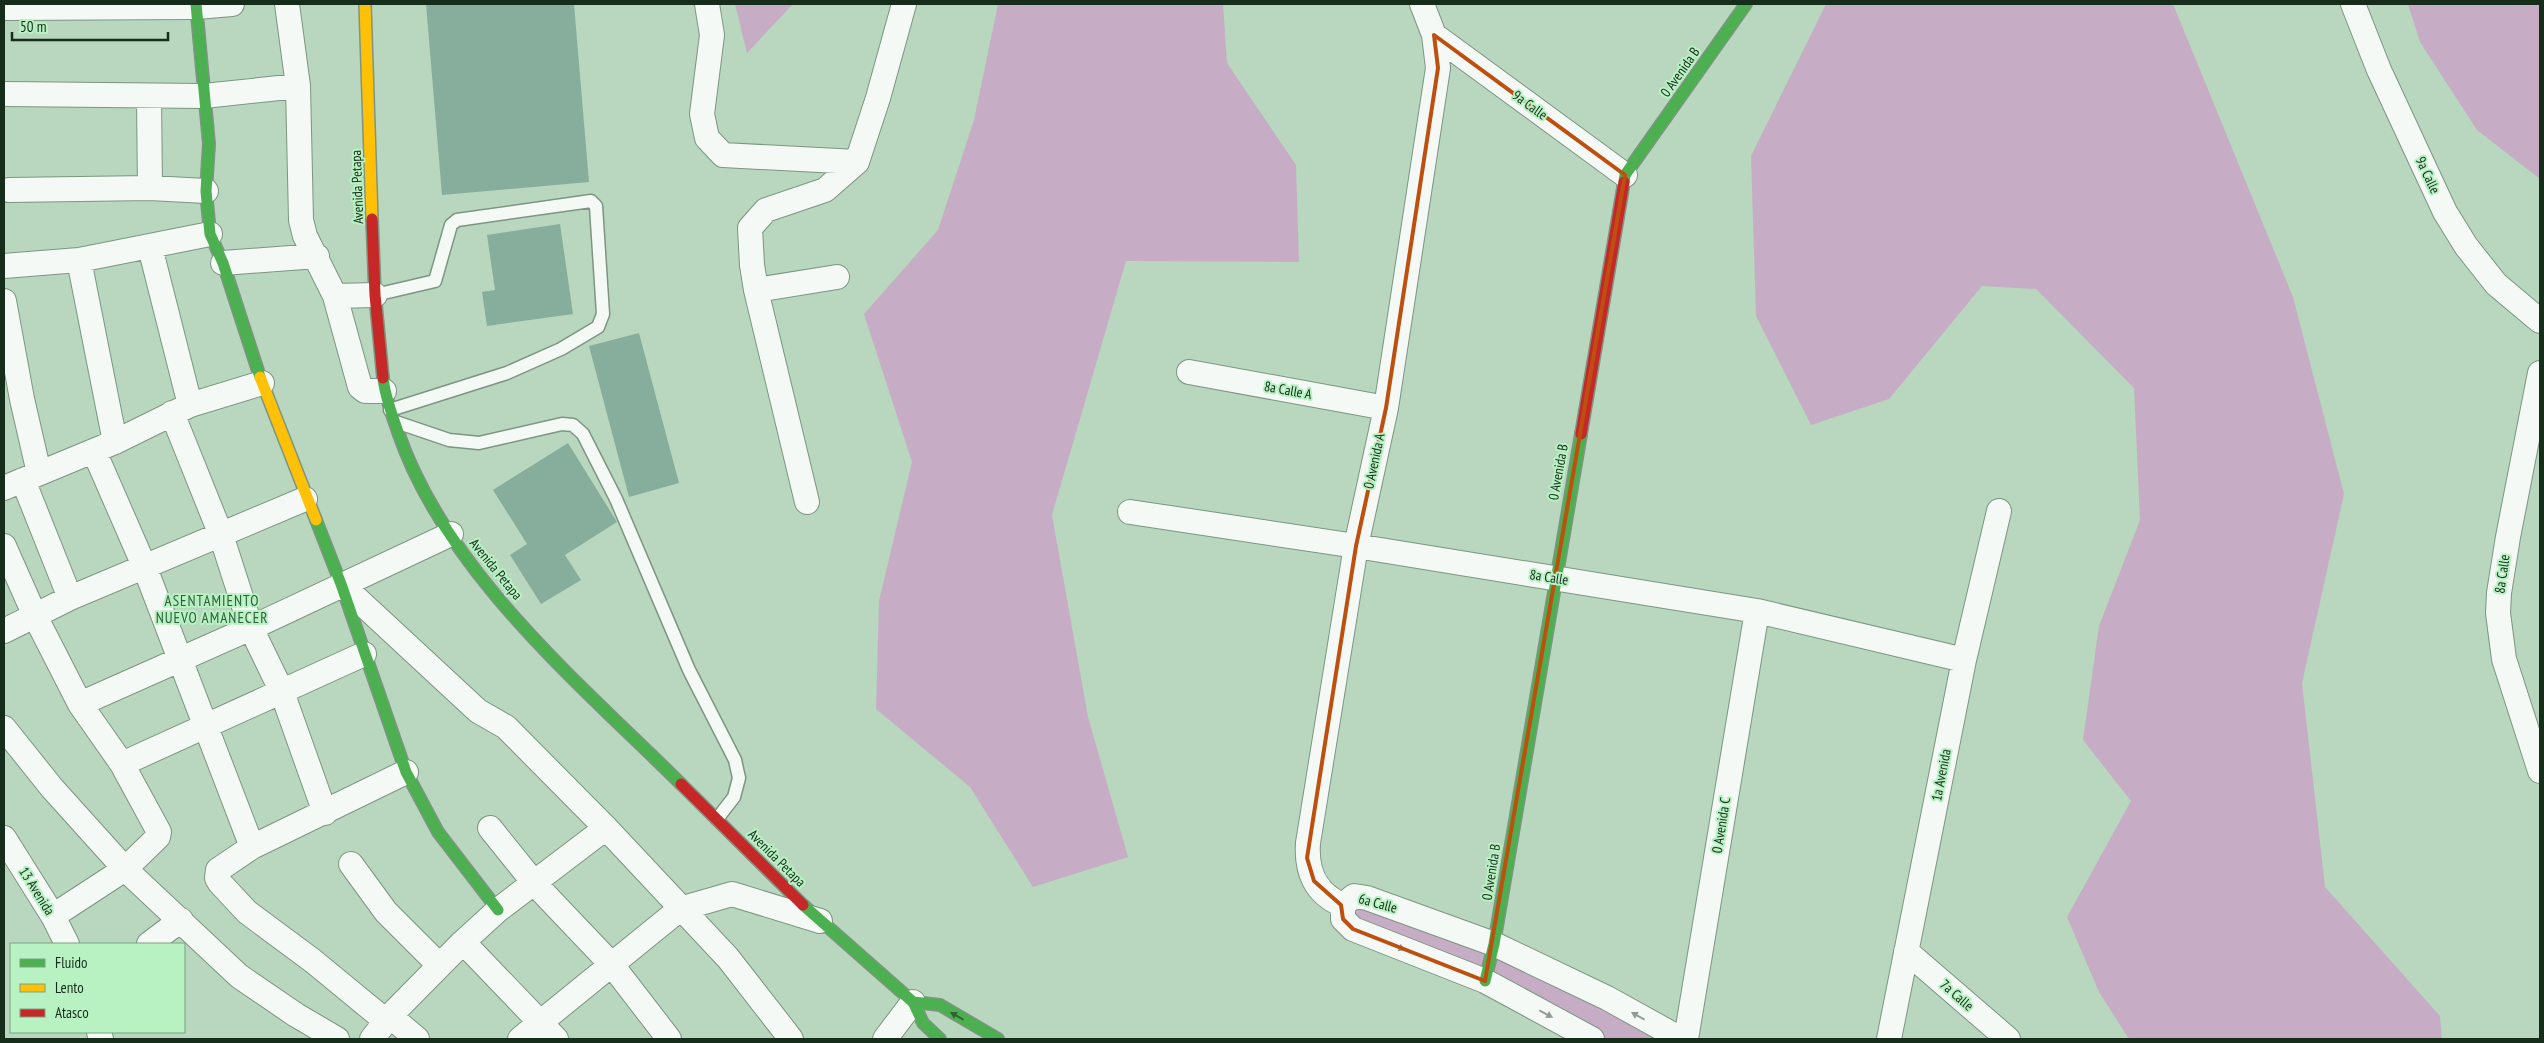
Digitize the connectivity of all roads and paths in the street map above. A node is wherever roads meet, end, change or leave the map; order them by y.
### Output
1 (232, 4) edge
2 (287, 4) edge
3 (365, 4) edge
4 (707, 4) edge
5 (904, 4) edge
6 (1422, 4) edge
7 (1746, 4) edge
8 (2353, 4) edge
9 (196, 6) edge
10 (4, 8) edge
11 (1434, 35) junction
12 (298, 86) junction
13 (4, 94) edge
14 (204, 96) junction
15 (150, 97) junction
16 (857, 162) junction
17 (1625, 175) junction
18 (150, 188) junction
19 (9, 190) dead end
20 (206, 191) junction
21 (210, 234) junction
22 (150, 247) junction
23 (316, 256) junction
24 (79, 260) junction
25 (222, 263) junction
26 (4, 266) edge
27 (837, 277) dead end
28 (756, 290) junction
29 (375, 295) junction
30 (335, 296) junction
31 (4, 300) edge
32 (2540, 321) edge
33 (1189, 372) dead end
34 (2540, 373) edge
35 (262, 383) junction
36 (389, 408) junction
37 (1386, 408) junction
38 (181, 409) junction
39 (105, 446) junction
40 (22, 480) edge
41 (305, 499) junction
42 (806, 502) dead end
43 (1999, 511) dead end
44 (1130, 512) dead end
45 (451, 534) junction
46 (221, 535) junction
47 (4, 546) edge
48 (1356, 546) junction
49 (145, 568) junction
50 (1555, 578) junction
51 (341, 584) junction
52 (70, 598) junction
53 (1756, 611) junction
54 (35, 616) junction
55 (251, 628) junction
56 (4, 631) edge
57 (364, 654) junction
58 (181, 659) junction
59 (1964, 660) junction
60 (282, 692) junction
61 (80, 704) junction
62 (4, 728) edge
63 (206, 728) junction
64 (122, 764) junction
65 (2540, 771) edge
66 (406, 772) junction
67 (325, 813) junction
68 (716, 819) junction
69 (490, 828) dead end
70 (606, 828) junction
71 (4, 838) edge
72 (252, 848) junction
73 (351, 864) dead end
74 (125, 869) junction
75 (535, 884) junction
76 (1342, 905) junction
77 (680, 908) junction
78 (498, 910) junction
79 (53, 916) junction
80 (181, 920) junction
81 (820, 921) junction
82 (462, 942) junction
83 (66, 943) edge
84 (150, 943) edge
85 (1494, 944) junction
86 (1906, 951) junction
87 (438, 964) junction
88 (612, 965) junction
89 (1485, 980) junction
90 (913, 1002) junction
91 (383, 1025) edge
92 (548, 1030) edge
93 (332, 1038) edge
94 (417, 1039) edge
95 (520, 1039) edge
96 (669, 1039) edge
97 (791, 1039) edge
98 (885, 1039) edge
99 (940, 1039) edge
100 (998, 1039) edge
101 (1592, 1039) edge
102 (1681, 1039) edge
103 (1686, 1039) edge
104 (1889, 1039) edge
105 (2008, 1039) edge

1 - 9 street
2 - 12 street
3 - 29 street, Avenida Petapa
4 - 16 street
5 - 16 street
6 - 11 street, 0 Avenida A
7 - 17 street, 0 Avenida B
8 - 32 street, 9a Calle
9 - 10 street
9 - 14 street
11 - 17 street, 9a Calle
11 - 37 street, 0 Avenida A
12 - 14 street
12 - 23 street
13 - 15 street
14 - 15 street
14 - 20 street
15 - 18 street
16 - 28 street
17 - 50 street, 0 Avenida B
18 - 19 street
18 - 20 street
20 - 21 street
21 - 22 street
21 - 25 street
22 - 24 street
22 - 38 street
23 - 25 street
23 - 30 street
24 - 26 street
24 - 39 street
25 - 35 street
27 - 28 street
28 - 42 street
29 - 30 street
29 - 36 street, Avenida Petapa
29 - 36 lane
30 - 36 street
31 - 40 street
33 - 37 street, 8a Calle A
34 - 65 street, 8a Calle
35 - 38 street
35 - 41 street
36 - 45 street, Avenida Petapa
36 - 68 lane
37 - 48 street, 0 Avenida A
38 - 39 street
38 - 46 street
39 - 40 street
39 - 49 street
40 - 52 street
41 - 46 street
41 - 51 street
43 - 59 street, 1a Avenida
44 - 48 street, 8a Calle
45 - 51 street
45 - 68 street, Avenida Petapa
46 - 49 street
46 - 55 street
47 - 54 street
48 - 50 street, 8a Calle
48 - 76 street, 0 Avenida A
49 - 52 street
49 - 58 street
50 - 53 street, 8a Calle
50 - 85 street, 0 Avenida B
51 - 55 street
51 - 57 street
51 - 70 street
52 - 54 street
53 - 59 street, 8a Calle
53 - 103 street, 0 Avenida C
54 - 56 street
54 - 61 street
55 - 58 street
55 - 60 street
57 - 60 street
57 - 66 street
58 - 61 street
58 - 63 street
59 - 86 street, 1a Avenida
60 - 63 street
60 - 67 street
61 - 64 street
62 - 74 street
63 - 64 street
63 - 72 street
64 - 74 street
66 - 67 street
66 - 78 street
67 - 72 street
68 - 81 street, Avenida Petapa
69 - 75 street
70 - 75 street
70 - 77 street
71 - 79 street, 13 Avenida
72 - 91 street
73 - 87 street
74 - 79 street
74 - 80 street
75 - 78 street
75 - 88 street
76 - 85 street, 6a Calle
76 -> 89 street, 6a Calle
77 - 81 street
77 - 88 street
77 - 97 street
78 - 82 street
79 - 83 street, 13 Avenida
80 - 84 street
80 - 93 street
81 - 90 street, Avenida Petapa
82 - 87 street
82 - 92 street
85 - 89 street, 0 Avenida B
102 -> 85 street, 6a Calle
86 - 104 street, 1a Avenida
86 - 105 street, 7a Calle
87 - 91 street
88 - 92 street
88 - 96 street
89 -> 101 street, 6a Calle
90 - 98 street
90 - 99 street, Avenida Petapa
100 -> 90 street
91 - 94 street
92 - 95 street

